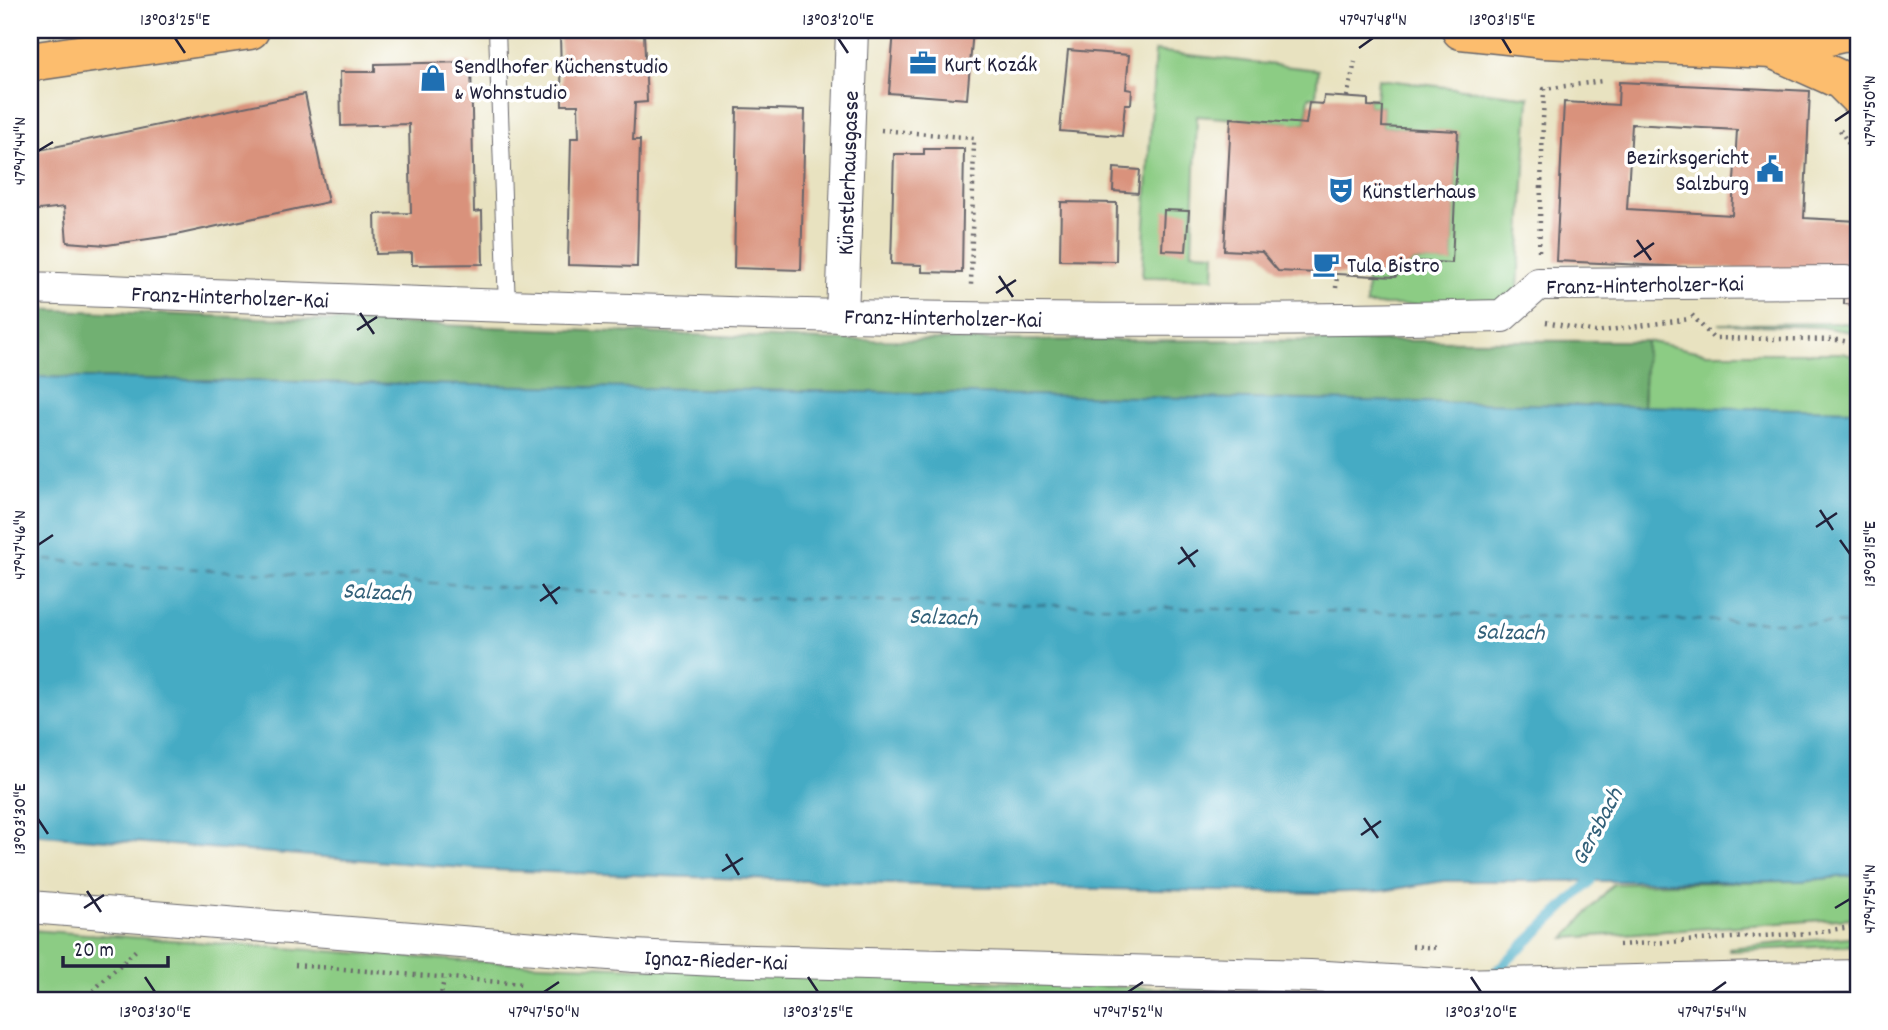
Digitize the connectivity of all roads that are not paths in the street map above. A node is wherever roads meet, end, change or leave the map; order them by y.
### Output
1 (250, 30) edge
2 (497, 30) edge
3 (852, 30) edge
4 (1461, 30) edge
5 (1858, 32) edge
6 (1772, 48) junction
7 (30, 62) edge
8 (1846, 110) edge
9 (1845, 282) dead end
10 (30, 288) edge
11 (507, 307) junction
12 (842, 317) junction
13 (30, 906) edge
14 (1858, 976) edge

1 - 7 main road
2 - 11 lane
3 - 12 street, Künstlerhausgasse
4 - 6 main road
5 - 6 main road
6 - 8 main road
9 - 12 street, Franz-Hinterholzer-Kai
10 - 11 street, Franz-Hinterholzer-Kai
11 - 12 street, Franz-Hinterholzer-Kai
13 - 14 street, Ignaz-Rieder-Kai

